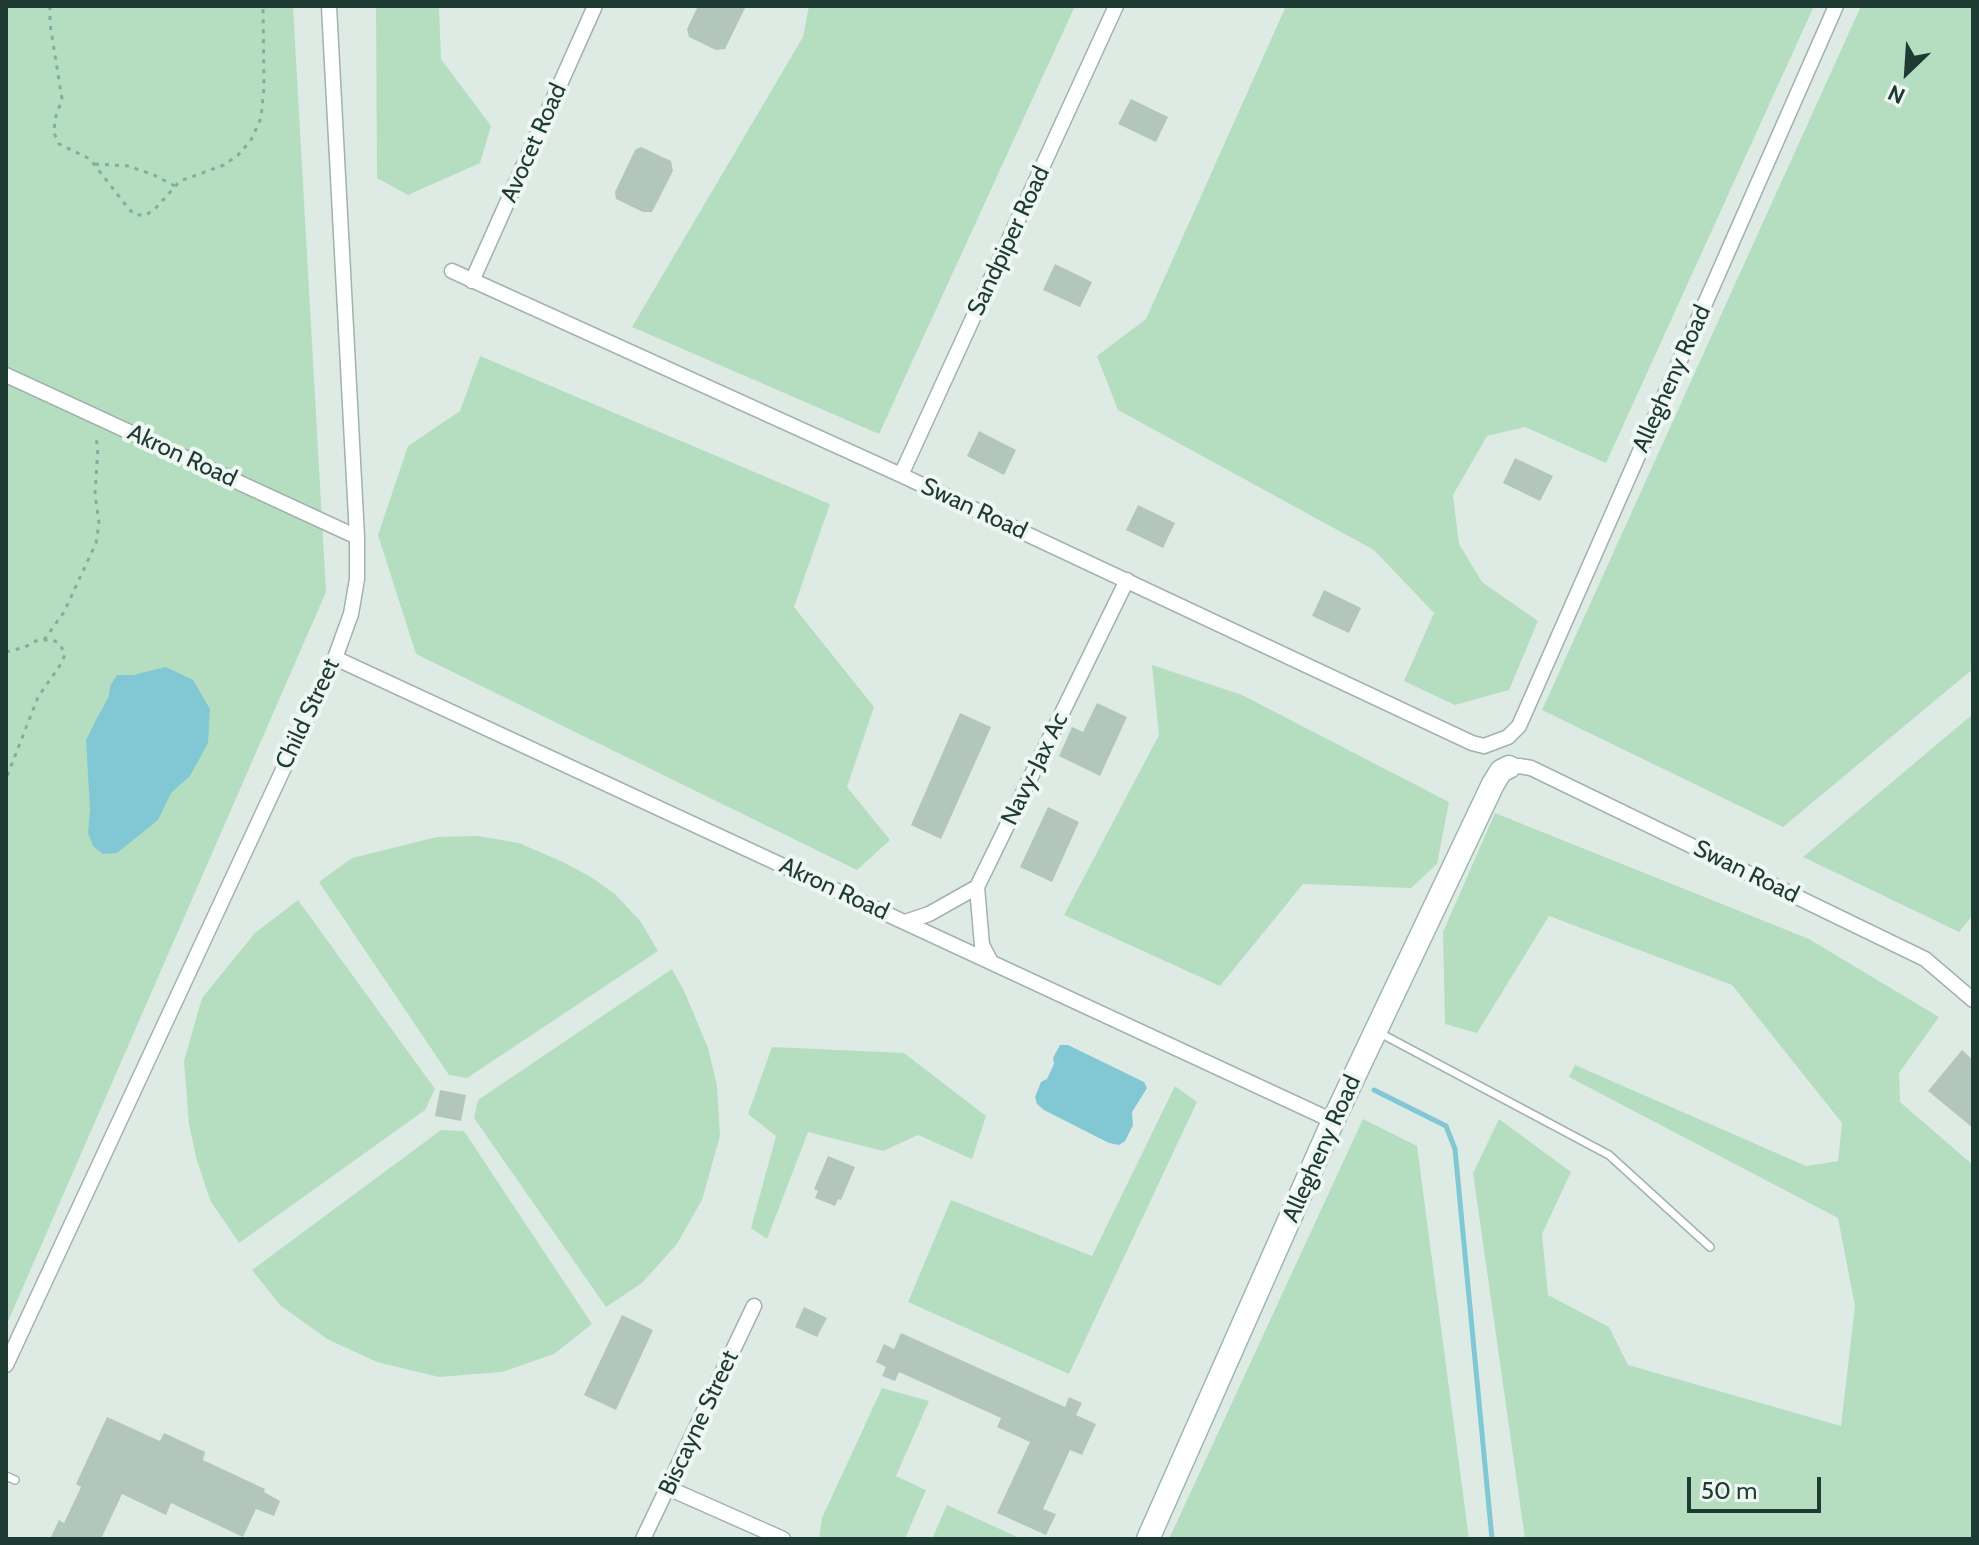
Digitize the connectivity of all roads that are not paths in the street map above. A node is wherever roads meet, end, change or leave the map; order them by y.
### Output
1 (329, 6) edge
2 (595, 6) edge
3 (1116, 6) edge
4 (1836, 6) edge
5 (452, 271) dead end
6 (472, 281) junction
7 (6, 375) edge
8 (901, 475) junction
9 (357, 537) junction
10 (1127, 580) junction
11 (335, 658) junction
12 (1496, 743) joint
13 (1509, 767) joint
14 (977, 887) junction
15 (905, 922) junction
16 (992, 963) junction
17 (1973, 1000) edge
18 (1376, 1030) junction
19 (1333, 1121) junction
20 (1710, 1247) dead end
21 (754, 1306) dead end
22 (6, 1365) edge
23 (6, 1476) edge
24 (15, 1480) dead end
25 (668, 1488) junction
26 (643, 1539) edge
27 (783, 1539) edge
28 (1148, 1539) edge

1 - 9 street, Child Street
2 - 6 street, Avocet Road
3 - 8 street, Sandpiper Road
4 - 12 street, Allegheny Road
5 - 6 street, Swan Road
6 - 8 street, Swan Road
7 - 9 street, Akron Road
8 - 10 street, Swan Road
9 - 11 street, Child Street
10 - 12 street, Swan Road
10 - 14 street, Navy-Jax Ac
11 - 15 street, Akron Road
11 - 22 street, Child Street
13 - 17 street, Swan Road
13 - 18 street, Allegheny Road
14 - 15 street
14 - 16 street
15 - 16 street, Akron Road
16 - 19 street, Akron Road
18 - 19 street, Allegheny Road
18 - 20 lane
19 - 28 street, Allegheny Road
21 - 25 street, Biscayne Street
23 - 24 lane
25 - 26 street, Biscayne Street
25 - 27 street

